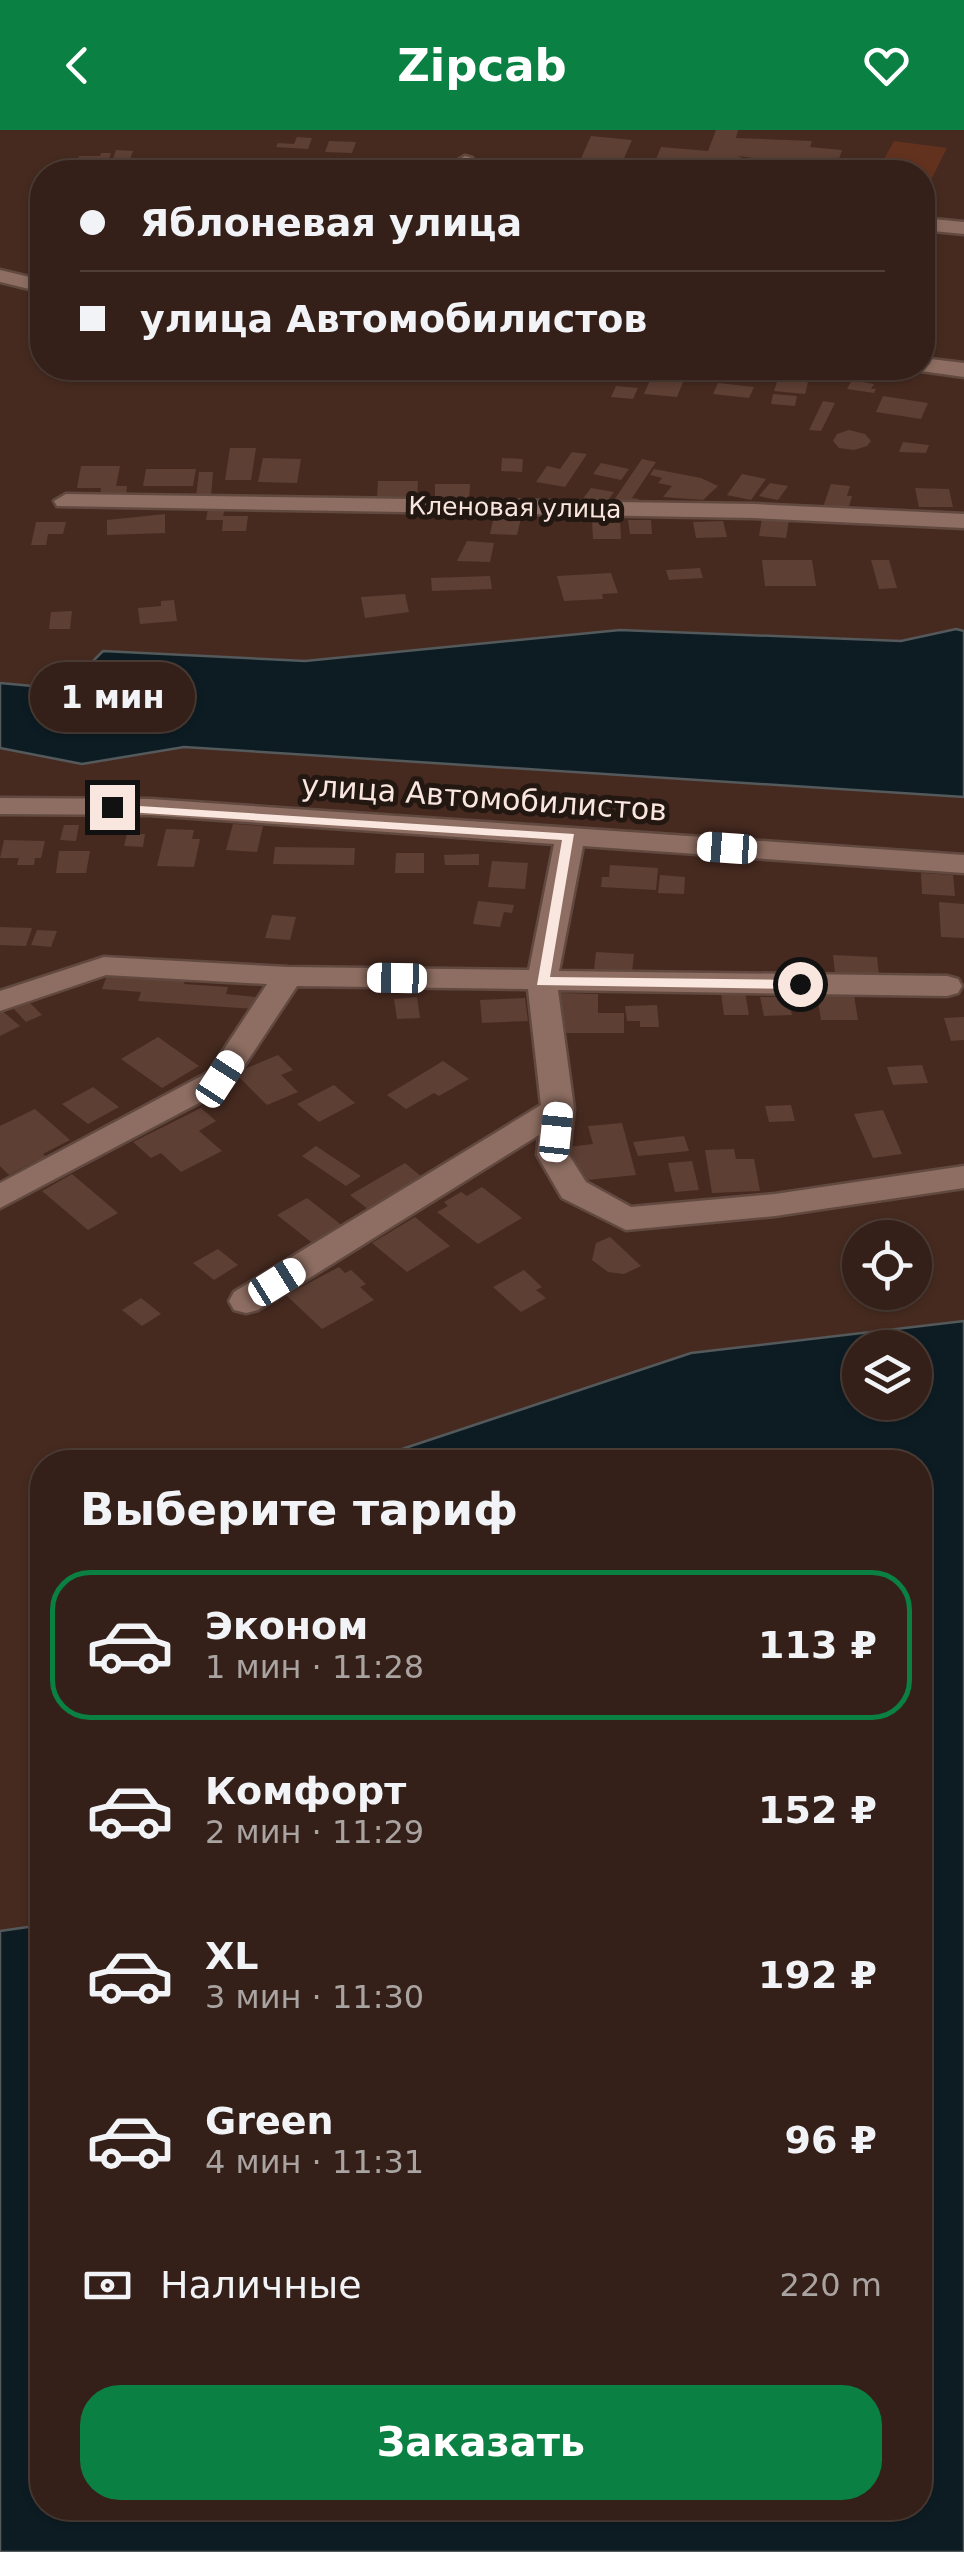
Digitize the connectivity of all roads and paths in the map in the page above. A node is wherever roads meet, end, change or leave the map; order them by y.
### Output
1 (935, 225) edge
2 (964, 228) edge
3 (0, 276) edge
4 (30, 283) edge
5 (935, 367) edge
6 (964, 370) edge
7 (66, 501) dead end
8 (964, 520) edge
9 (0, 806) edge
10 (570, 837) junction
11 (964, 864) edge
12 (288, 976) junction
13 (542, 982) junction
14 (946, 986) dead end
15 (0, 1001) edge
16 (558, 1109) junction
17 (964, 1177) edge
18 (0, 1197) edge
19 (246, 1301) dead end

1 - 2 street
3 - 4 street
5 - 6 street
7 - 8 street, Кленовая улица
9 - 10 street, улица Автомобилистов
10 - 11 street, улица Автомобилистов
10 - 13 street
12 - 13 street
12 - 15 street
12 - 18 street
13 - 14 street
13 - 16 street
16 - 17 street
16 - 19 street

